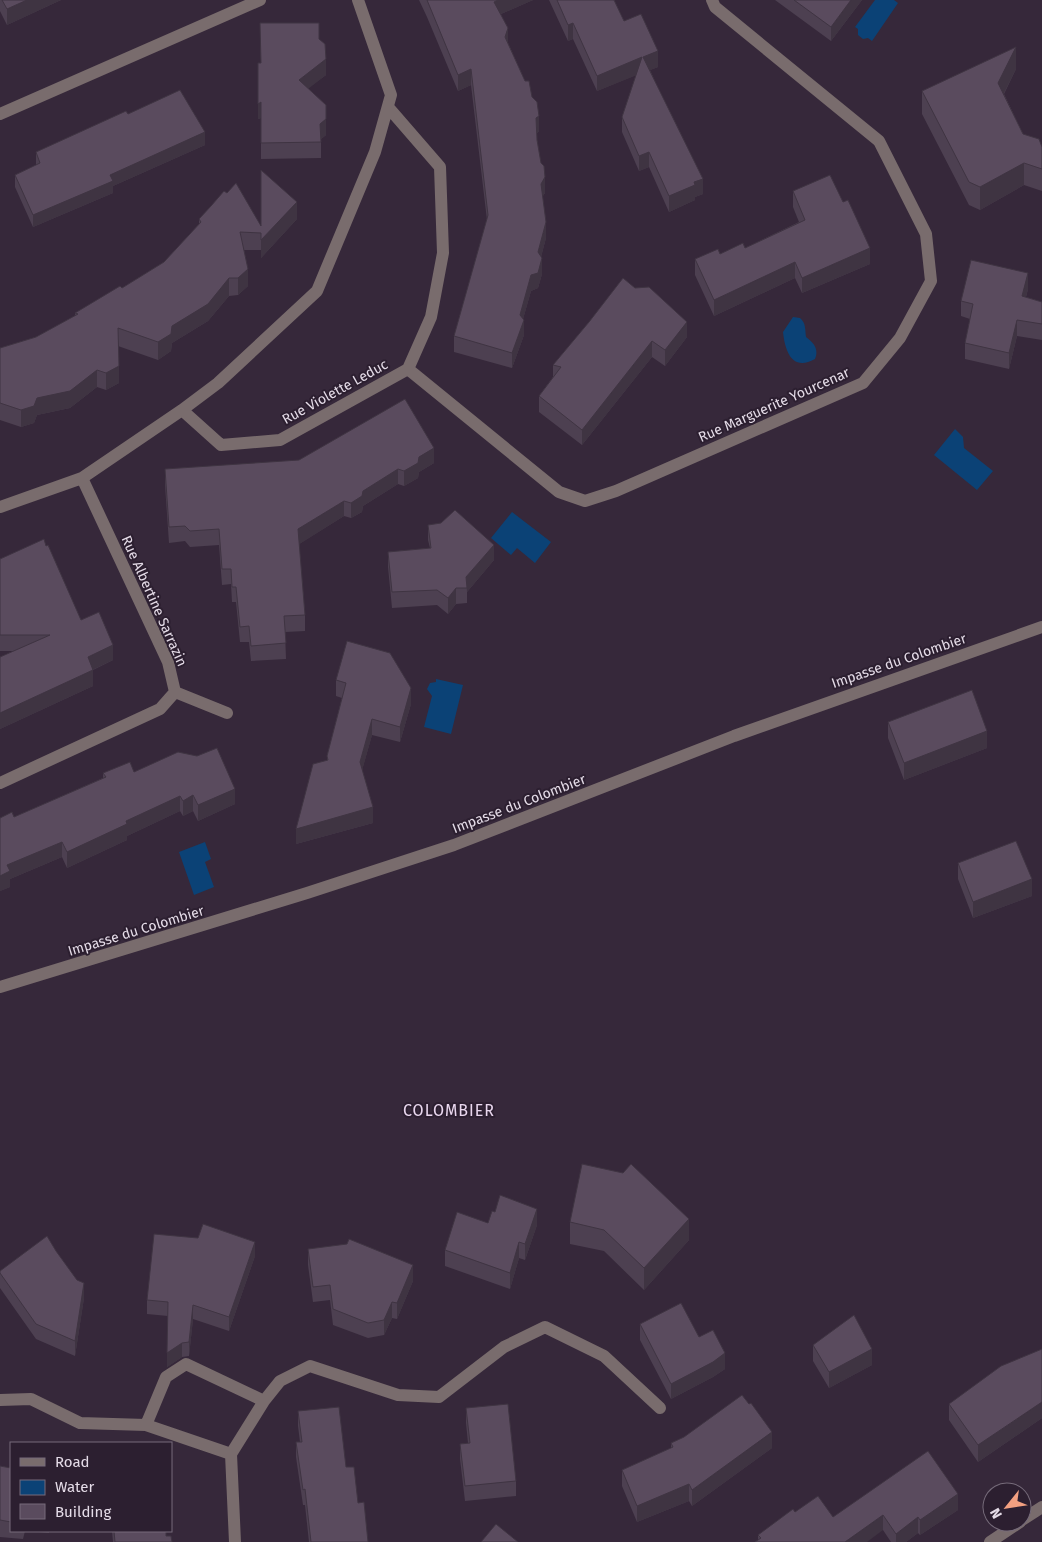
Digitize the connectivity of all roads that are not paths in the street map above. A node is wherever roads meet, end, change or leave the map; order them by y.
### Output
1 (260, 0) edge
2 (358, 0) edge
3 (712, 0) edge
4 (388, 107) junction
5 (0, 114) edge
6 (408, 369) junction
7 (182, 410) junction
8 (82, 478) junction
9 (0, 507) edge
10 (1042, 627) edge
11 (175, 692) junction
12 (227, 713) dead end
13 (0, 783) edge
14 (0, 987) edge
15 (0, 1400) edge
16 (264, 1401) junction
17 (660, 1408) dead end
18 (146, 1425) junction
19 (230, 1454) junction
20 (1005, 1532) edge
21 (235, 1542) edge
22 (990, 1542) edge

1 - 5 street
2 - 4 street
3 - 6 street, Rue Marguerite Yourcenar
4 - 6 street, Rue Violette Leduc
4 - 7 street
6 - 7 street, Rue Violette Leduc
7 - 8 street
8 - 9 street
8 - 11 street, Rue Albertine Sarrazin
10 - 14 street, Impasse du Colombier
11 - 12 street
11 - 13 street
15 - 18 street
16 - 17 street
16 - 18 street
16 - 19 street
18 - 19 street
19 - 21 street
20 - 22 street

